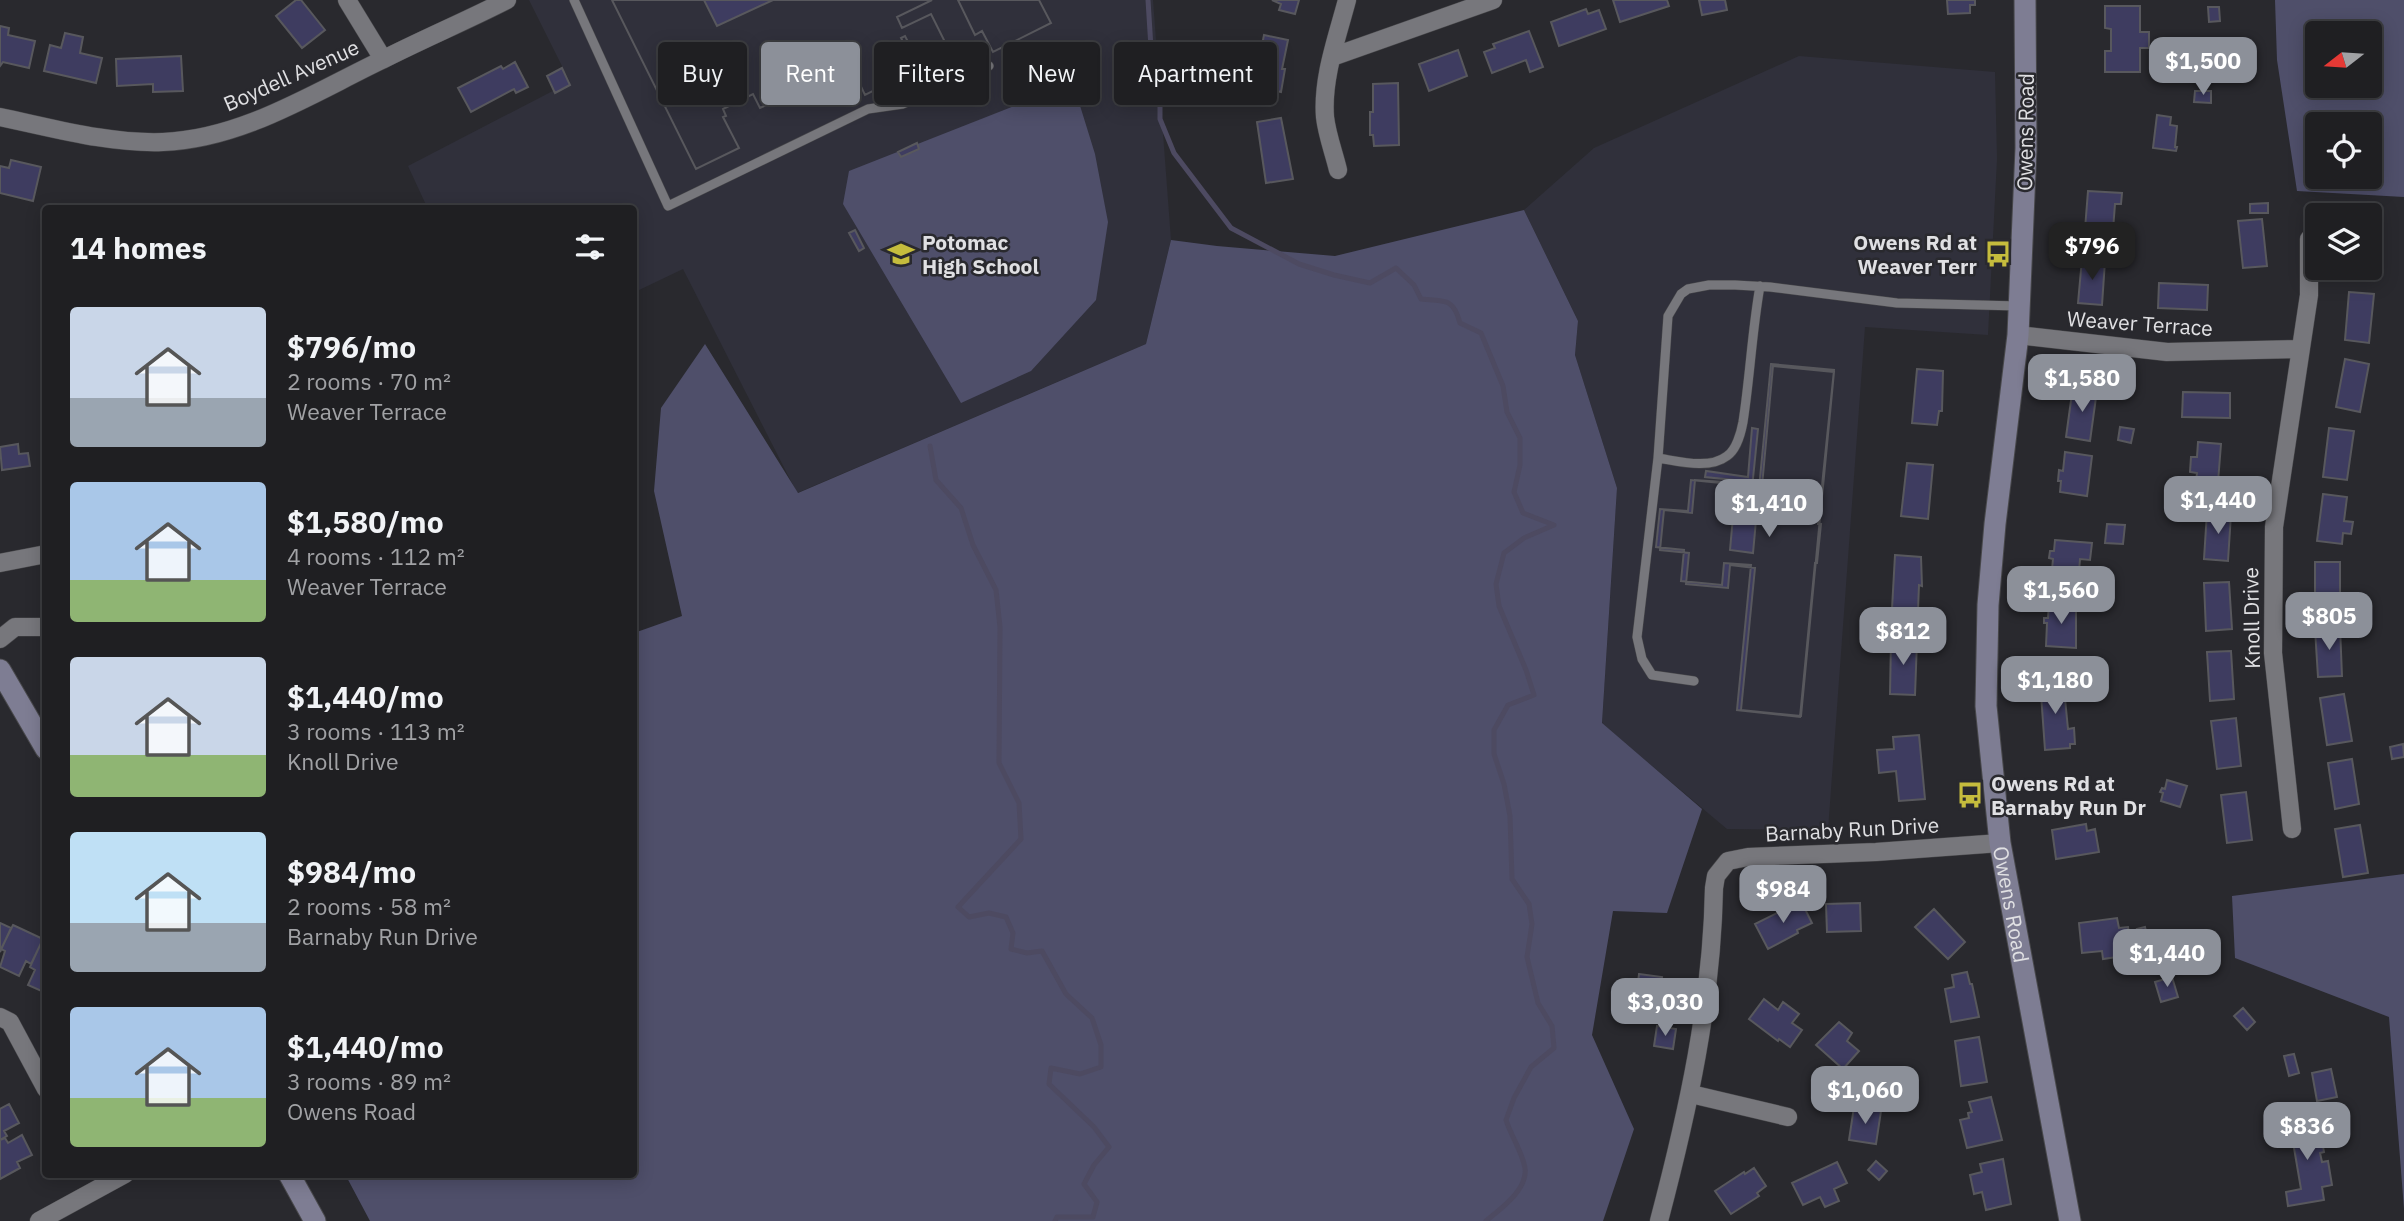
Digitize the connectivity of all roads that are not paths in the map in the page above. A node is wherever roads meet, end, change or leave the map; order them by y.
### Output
1 (347, 0) edge
2 (507, 0) edge
3 (574, 0) edge
4 (1347, 0) edge
5 (1493, 0) edge
6 (2025, 0) edge
7 (1332, 57) junction
8 (383, 59) junction
9 (896, 105) edge
10 (0, 117) edge
11 (1338, 170) dead end
12 (2309, 280) edge
13 (1760, 286) junction
14 (2019, 306) junction
15 (2018, 335) junction
16 (2301, 349) junction
17 (1658, 458) junction
18 (42, 555) edge
19 (0, 563) edge
20 (42, 627) edge
21 (0, 639) edge
22 (0, 670) edge
23 (1694, 681) dead end
24 (42, 742) edge
25 (2292, 830) dead end
26 (2000, 843) junction
27 (0, 1017) edge
28 (42, 1082) edge
29 (1691, 1094) junction
30 (1788, 1117) dead end
31 (291, 1178) edge
32 (94, 1182) edge
33 (39, 1221) edge
34 (315, 1221) edge
35 (1659, 1221) edge
36 (2070, 1221) edge

1 - 8 street
2 - 8 street, Boydell Avenue
3 - 9 lane
4 - 7 street
5 - 7 street
6 - 14 street, Owens Road
7 - 11 street
8 - 10 street, Boydell Avenue
12 - 16 street, Knoll Drive
13 - 14 lane
13 - 17 lane
13 - 17 lane
14 - 15 street, Owens Road
15 - 16 street, Weaver Terrace
15 - 26 street, Owens Road
16 - 25 street, Knoll Drive
17 - 23 lane
18 - 19 street
20 - 21 street
22 - 24 street
26 - 29 street, Barnaby Run Drive
26 - 36 street, Owens Road
27 - 28 street
29 - 30 street
29 - 35 street
31 - 34 street
32 - 33 street

